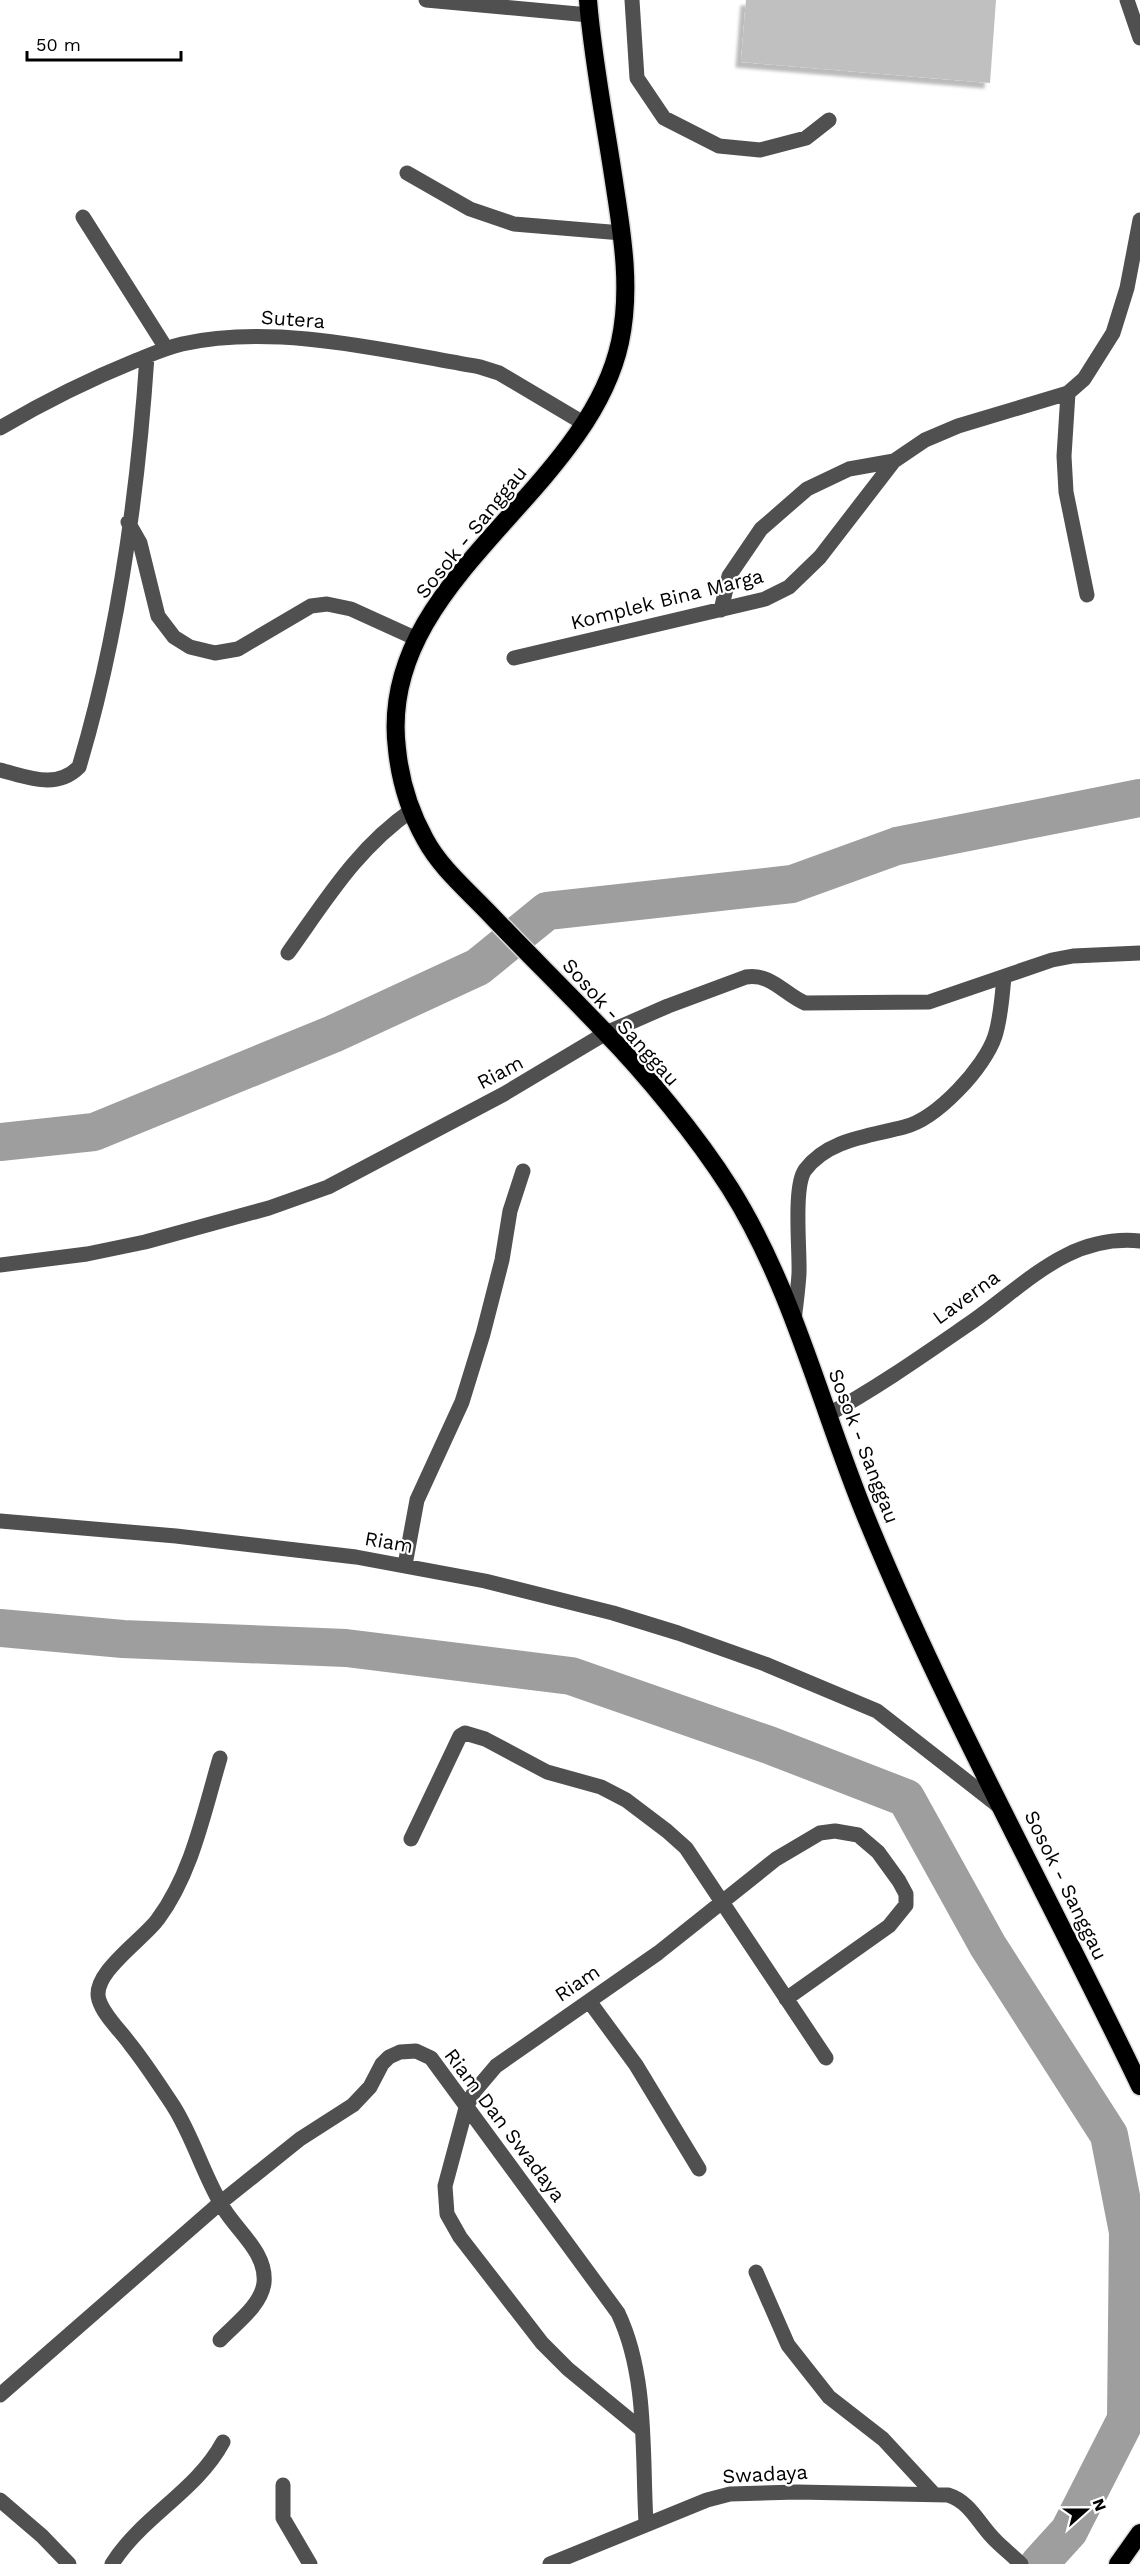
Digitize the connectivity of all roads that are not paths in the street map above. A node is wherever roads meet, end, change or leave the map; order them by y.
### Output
1 (426, 0) edge
2 (632, 0) edge
3 (1127, 0) edge
4 (588, 7) edge
5 (1139, 32) edge
6 (829, 120) dead end
7 (407, 172) dead end
8 (83, 217) dead end
9 (1140, 220) edge
10 (622, 233) junction
11 (166, 348) junction
12 (147, 356) junction
13 (1068, 393) junction
14 (585, 424) junction
15 (0, 428) edge
16 (894, 461) junction
17 (128, 522) junction
18 (1087, 595) dead end
19 (721, 610) junction
20 (417, 639) junction
21 (514, 657) dead end
22 (0, 770) edge
23 (412, 810) junction
24 (288, 953) dead end
25 (1140, 953) edge
26 (1004, 977) junction
27 (606, 1033) junction
28 (523, 1171) dead end
29 (1140, 1241) edge
30 (0, 1265) edge
31 (793, 1323) junction
32 (826, 1414) junction
33 (0, 1521) edge
34 (405, 1565) junction
35 (220, 1758) dead end
36 (1003, 1809) junction
37 (411, 1839) dead end
38 (720, 1903) junction
39 (786, 1999) junction
40 (589, 2001) junction
41 (826, 2058) dead end
42 (1140, 2086) edge
43 (466, 2109) junction
44 (699, 2169) dead end
45 (220, 2203) junction
46 (756, 2272) dead end
47 (220, 2340) dead end
48 (4, 2391) edge
49 (641, 2429) junction
50 (223, 2442) dead end
51 (283, 2485) dead end
52 (933, 2493) junction
53 (0, 2500) edge
54 (646, 2523) junction
55 (1140, 2533) edge
56 (69, 2564) edge
57 (112, 2564) edge
58 (310, 2564) edge
59 (550, 2564) edge
60 (1021, 2564) edge
61 (1118, 2564) edge

1 - 4 street
2 - 6 street
3 - 5 street
4 - 10 highway, Sosok - Sanggau
7 - 10 street
8 - 11 street
9 - 13 street, Komplek Bina Marga
10 - 14 highway, Sosok - Sanggau
11 - 12 street, Sutera
11 - 14 street, Sutera
12 - 15 street, Sutera
12 - 17 street
13 - 16 street, Komplek Bina Marga
13 - 18 street
14 - 20 highway, Sosok - Sanggau
16 - 19 street, Komplek Bina Marga
16 - 19 street
17 - 20 street
17 - 22 street
19 - 21 street, Komplek Bina Marga
20 - 23 highway, Sosok - Sanggau
23 - 24 street
23 - 27 highway, Sosok - Sanggau
25 - 26 street
26 - 27 street, Riam
26 - 31 street
27 - 30 street, Riam
27 - 31 highway, Sosok - Sanggau
28 - 34 street
29 - 32 street, Laverna
31 - 32 highway, Sosok - Sanggau
32 - 36 highway, Sosok - Sanggau
33 - 34 street, Riam
34 - 36 street, Riam
35 - 45 street
36 - 42 highway, Sosok - Sanggau
37 - 38 street
38 - 39 street
38 - 39 street, Riam
38 - 40 street, Riam
39 - 41 street
40 - 43 street, Riam
40 - 44 street
43 - 45 street, Riam Dan Swadaya
43 - 49 street, Riam Dan Swadaya
43 - 49 street, Riam
45 - 47 street
45 - 48 street, Riam Dan Swadaya
46 - 52 street
49 - 54 street, Riam Dan Swadaya
50 - 57 street
51 - 58 street
52 - 54 street, Swadaya
52 - 60 street, Swadaya
53 - 56 street
54 - 59 street, Swadaya
55 - 61 highway

